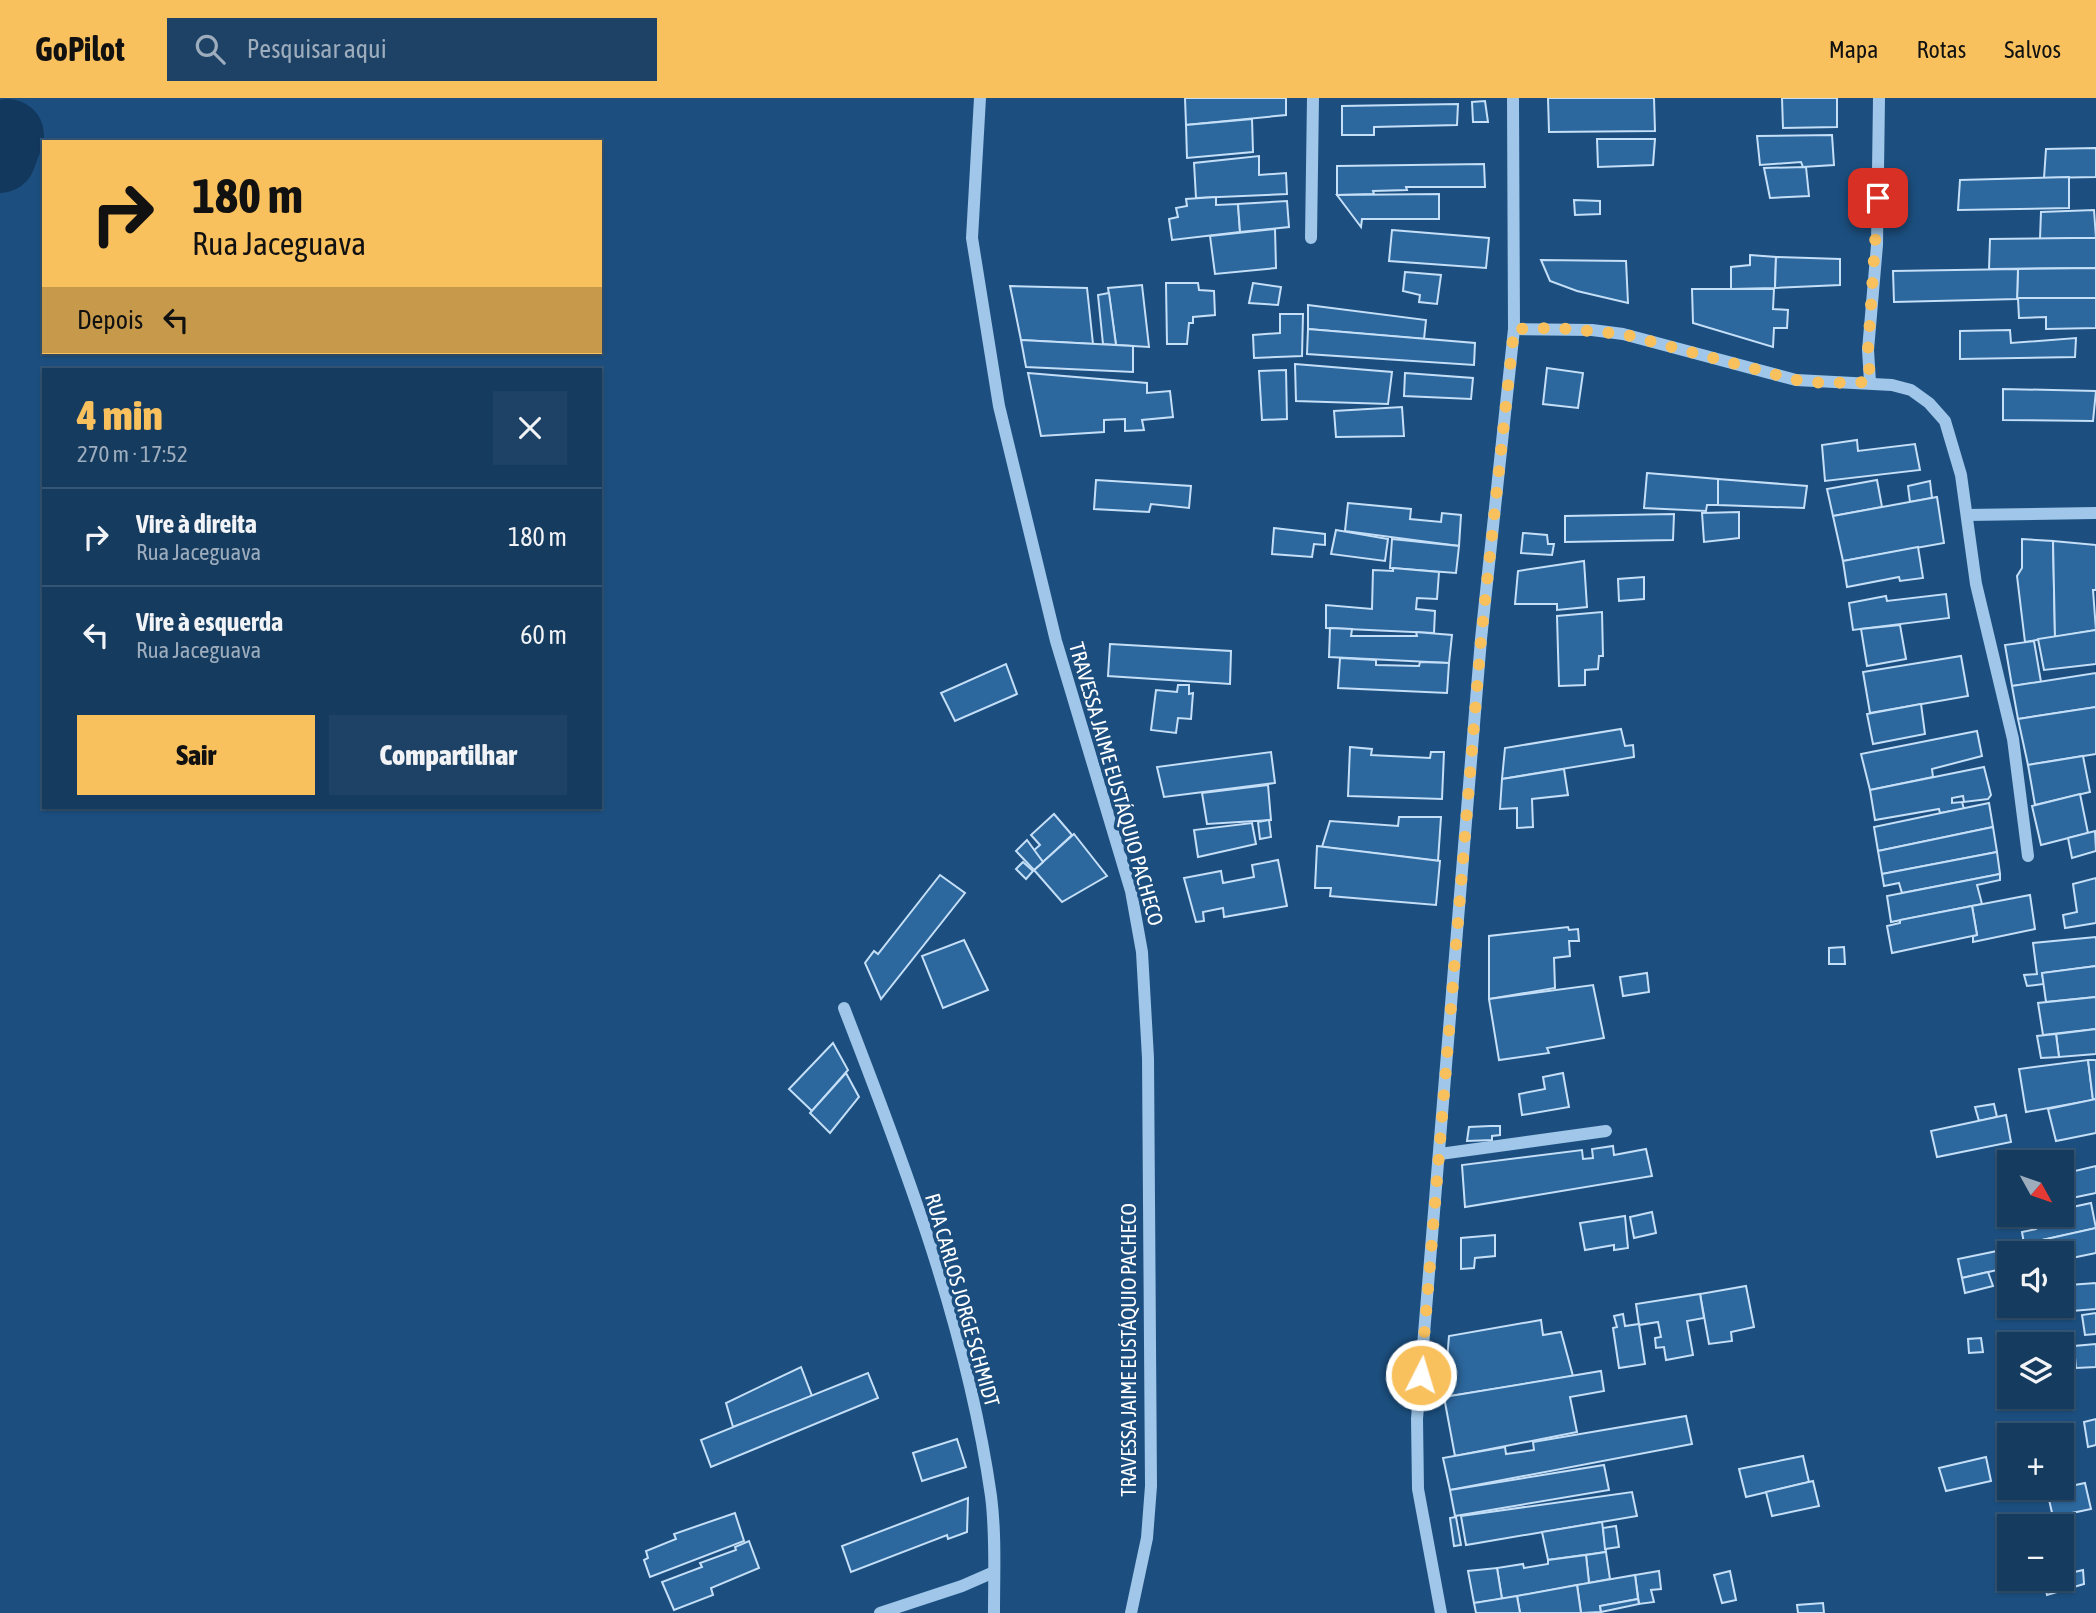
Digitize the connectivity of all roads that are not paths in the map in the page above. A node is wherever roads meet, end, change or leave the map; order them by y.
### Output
1 (981, 98) edge
2 (1313, 98) edge
3 (1513, 98) edge
4 (1879, 98) edge
5 (1311, 238) dead end
6 (1514, 329) junction
7 (1870, 382) junction
8 (2096, 513) edge
9 (1967, 515) junction
10 (2028, 856) dead end
11 (844, 1008) dead end
12 (1606, 1131) dead end
13 (1440, 1154) junction
14 (994, 1572) junction
15 (880, 1613) edge
16 (994, 1613) edge
17 (1131, 1613) edge
18 (1441, 1613) edge

1 - 17 street, TRAVESSA JAIME EUSTÁQUIO PACHECO
2 - 5 street
3 - 6 street
4 - 7 street
6 - 7 street
6 - 13 street
7 - 9 street
8 - 9 street
9 - 10 street
11 - 14 street, RUA CARLOS JORGE SCHMIDT
12 - 13 street
13 - 18 street
14 - 15 street
14 - 16 street, RUA CARLOS JORGE SCHMIDT

